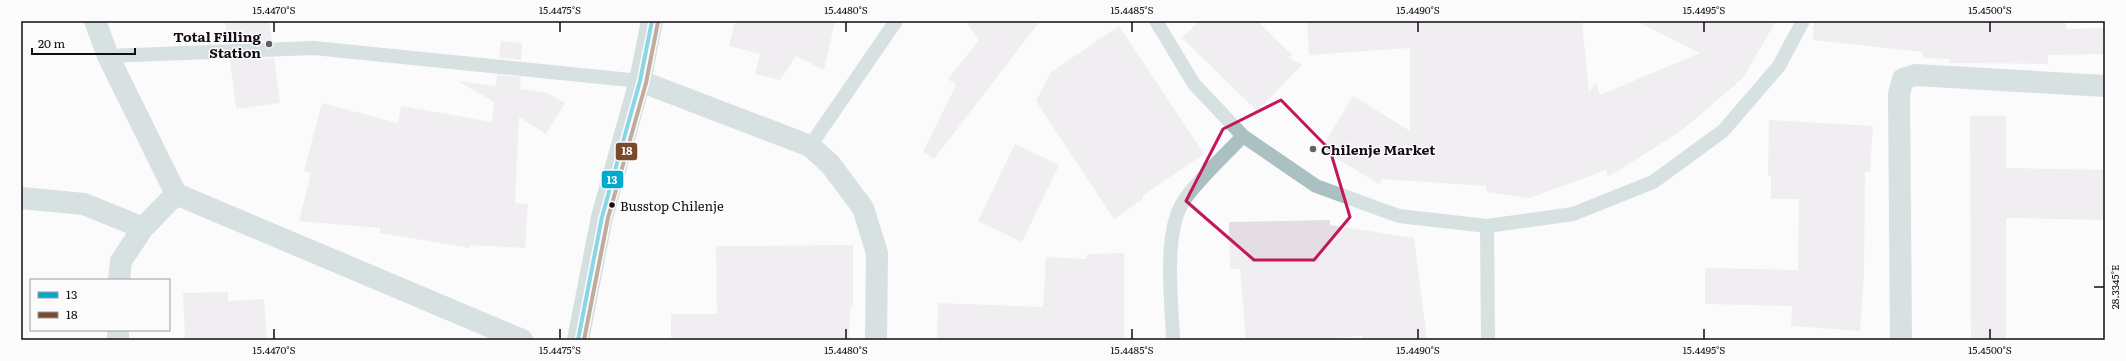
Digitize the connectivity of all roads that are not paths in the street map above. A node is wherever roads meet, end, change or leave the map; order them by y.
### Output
1 (95, 21) edge
2 (652, 21) edge
3 (896, 21) edge
4 (1156, 21) edge
5 (1802, 21) edge
6 (108, 56) junction
7 (640, 81) junction
8 (2105, 86) edge
9 (1243, 136) junction
10 (810, 146) junction
11 (176, 194) junction
12 (21, 198) edge
13 (1487, 226) junction
14 (143, 228) junction
15 (119, 279) edge
16 (522, 340) edge
17 (578, 340) edge
18 (876, 340) edge
19 (1173, 340) edge
20 (1488, 340) edge
21 (1901, 340) edge

1 - 6 street
2 - 7 main road
3 - 10 lane
4 - 9 lane
5 - 13 lane
6 - 7 lane
6 - 11 street
7 - 10 street
7 - 17 main road
8 - 21 street
9 - 13 lane
9 - 19 lane
10 - 18 street
11 - 14 street
11 - 16 street
12 - 14 street
13 - 20 lane
14 - 15 street

